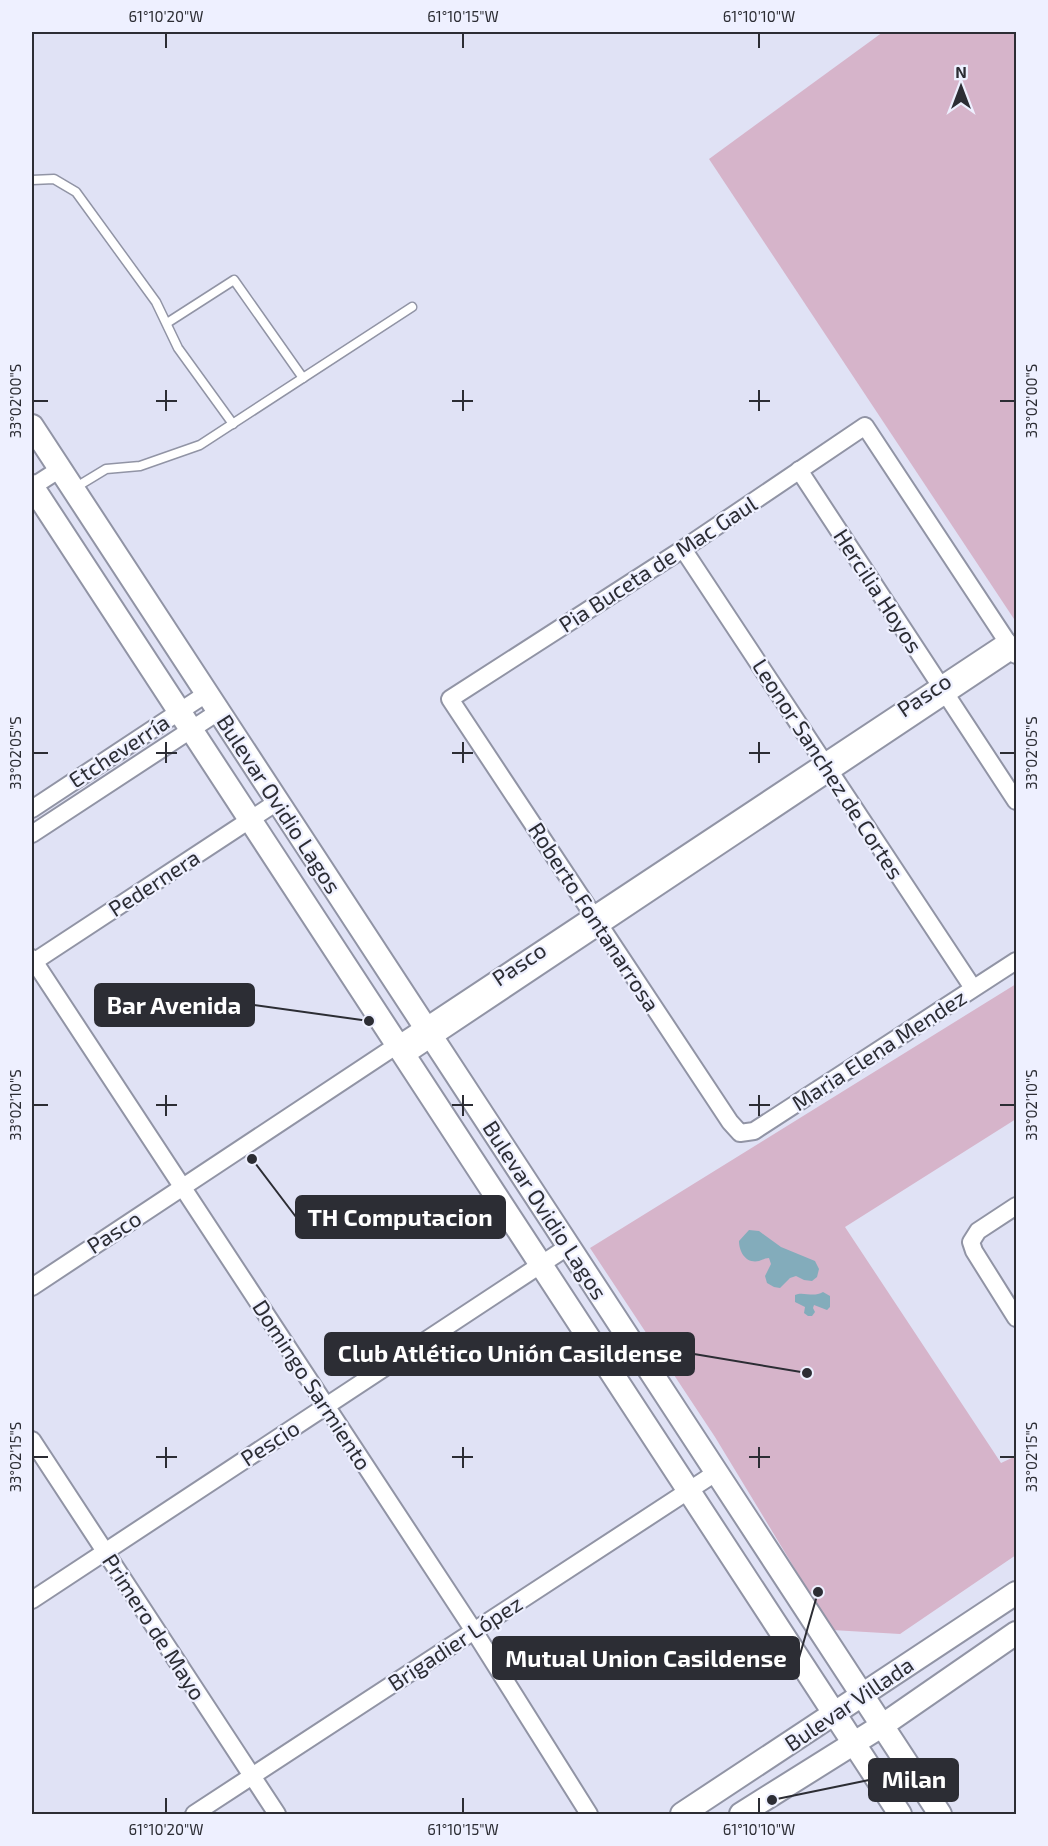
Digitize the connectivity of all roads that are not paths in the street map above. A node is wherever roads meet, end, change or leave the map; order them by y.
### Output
1 (32, 180) edge
2 (412, 307) dead end
3 (167, 323) junction
4 (303, 378) junction
5 (233, 424) junction
6 (32, 426) edge
7 (60, 469) junction
8 (799, 470) junction
9 (32, 487) edge
10 (73, 489) junction
11 (683, 549) junction
12 (1012, 649) edge
13 (944, 690) junction
14 (450, 699) joint
15 (212, 703) junction
16 (185, 720) junction
17 (828, 768) junction
18 (1017, 801) edge
19 (277, 802) junction
20 (32, 809) edge
21 (250, 820) junction
22 (32, 834) edge
23 (597, 921) junction
24 (32, 961) edge
25 (1017, 961) edge
26 (973, 988) junction
27 (429, 1032) junction
28 (401, 1050) junction
29 (740, 1133) joint
30 (182, 1187) junction
31 (1017, 1206) edge
32 (569, 1246) junction
33 (541, 1265) junction
34 (32, 1287) edge
35 (1017, 1318) edge
36 (326, 1406) junction
37 (32, 1440) edge
38 (717, 1472) junction
39 (689, 1490) junction
40 (105, 1552) junction
41 (1017, 1593) edge
42 (32, 1600) edge
43 (474, 1631) junction
44 (1017, 1633) edge
45 (863, 1696) junction
46 (835, 1714) junction
47 (883, 1725) junction
48 (855, 1743) junction
49 (252, 1776) junction
50 (194, 1815) edge
51 (277, 1815) edge
52 (589, 1815) edge
53 (682, 1815) edge
54 (741, 1815) edge
55 (900, 1815) edge
56 (940, 1815) edge

1 - 3 lane
2 - 4 lane
3 - 4 lane
3 - 5 lane
4 - 5 lane
5 - 10 lane
6 - 7 main road, Bulevar Ovidio Lagos
7 - 9 street
7 - 10 main road, Bulevar Ovidio Lagos
8 - 11 street, Pia Buceta de Mac Gaul
8 - 12 street, Pia Buceta de Mac Gaul
8 - 13 street, Hercilia Hoyos
9 - 16 main road, Bulevar Ovidio Lagos
10 - 15 main road, Bulevar Ovidio Lagos
11 - 14 street, Pia Buceta de Mac Gaul
11 - 17 street, Leonor Sanchez de Cortes
12 - 13 street, Pasco
13 - 17 street, Pasco
13 - 18 street, Hercilia Hoyos
14 - 23 street, Roberto Fontanarrosa
15 - 16 street, Etcheverría
15 - 19 main road, Bulevar Ovidio Lagos
16 - 20 street, Etcheverría
16 - 21 main road, Bulevar Ovidio Lagos
16 - 22 street, Etcheverría
17 - 23 street, Pasco
17 - 26 street, Leonor Sanchez de Cortes
19 - 21 street, Pedernera
19 - 27 main road, Bulevar Ovidio Lagos
21 - 24 street, Pedernera
21 - 28 main road, Bulevar Ovidio Lagos
23 - 27 street, Pasco
23 - 29 street, Roberto Fontanarrosa
24 - 30 street, Domingo Sarmiento
25 - 26 street, Maria Elena Mendez
26 - 29 street, Maria Elena Mendez
27 - 28 street, Pasco
27 - 32 main road, Bulevar Ovidio Lagos
28 - 30 street, Pasco
28 - 33 main road, Bulevar Ovidio Lagos
30 - 34 street, Pasco
30 - 36 street, Domingo Sarmiento
31 - 35 street
32 - 33 street, Pescio
32 - 38 main road, Bulevar Ovidio Lagos
33 - 36 street, Pescio
33 - 39 main road, Bulevar Ovidio Lagos
36 - 40 street, Pescio
36 - 43 street, Domingo Sarmiento
37 - 40 street, Primero de Mayo
38 - 39 street, Brigadier López
38 - 45 main road, Bulevar Ovidio Lagos
39 - 43 street, Brigadier López
39 - 46 main road, Bulevar Ovidio Lagos
40 - 42 street, Pescio
40 - 49 street, Primero de Mayo
41 - 45 main road, Bulevar Villada
43 - 49 street, Brigadier López
43 - 52 street, Domingo Sarmiento
44 - 47 main road, Bulevar Villada
45 - 46 main road, Bulevar Villada
45 - 47 main road, Bulevar Ovidio Lagos
46 - 48 main road, Bulevar Ovidio Lagos
46 - 53 main road, Bulevar Villada
47 - 48 main road, Bulevar Villada
47 - 56 main road, Bulevar Ovidio Lagos
48 - 54 main road, Bulevar Villada
48 - 55 main road, Bulevar Ovidio Lagos
49 - 50 street, Brigadier López
49 - 51 street, Primero de Mayo

